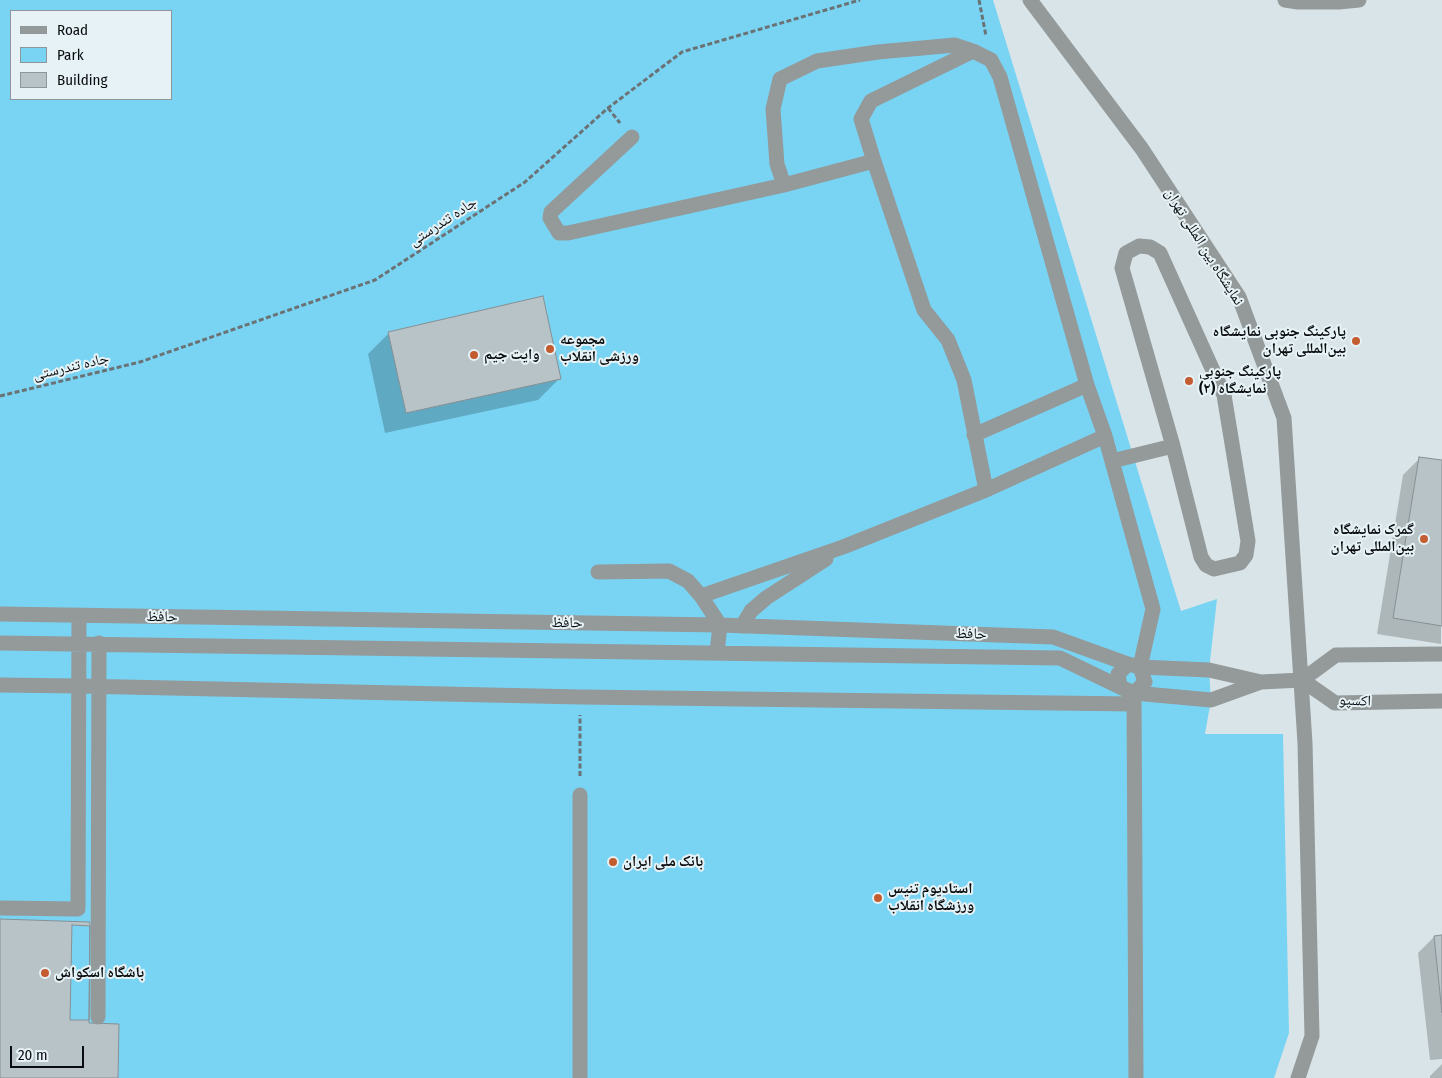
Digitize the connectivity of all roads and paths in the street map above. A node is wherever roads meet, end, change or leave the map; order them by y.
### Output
1 (860, 0) edge
2 (979, 0) edge
3 (1030, 0) edge
4 (1285, 0) edge
5 (1359, 0) edge
6 (973, 51) junction
7 (991, 60) junction
8 (632, 137) dead end
9 (874, 161) junction
10 (784, 185) junction
11 (1087, 385) junction
12 (0, 396) edge
13 (974, 435) junction
14 (1105, 436) junction
15 (1173, 446) junction
16 (1112, 461) junction
17 (986, 490) junction
18 (843, 547) junction
19 (598, 572) dead end
20 (701, 596) junction
21 (0, 614) edge
22 (79, 616) junction
23 (720, 625) junction
24 (742, 626) junction
25 (0, 643) edge
26 (99, 643) junction
27 (79, 644) junction
28 (717, 653) junction
29 (1442, 654) edge
30 (1134, 665) junction
31 (1302, 680) junction
32 (1261, 682) junction
33 (0, 685) edge
34 (79, 686) junction
35 (99, 687) junction
36 (1120, 687) junction
37 (580, 697) junction
38 (1134, 698) junction
39 (1442, 701) edge
40 (580, 795) joint
41 (0, 908) edge
42 (98, 1017) dead end
43 (580, 1078) edge
44 (1136, 1078) edge
45 (1298, 1078) edge

1 - 12 path, جاده تندرستی
2 - 7 path
3 - 31 street, نمایشگاه بین المللی تهران
4 - 5 street
6 - 7 street
6 - 9 street
6 - 10 street
7 - 11 street
8 - 10 street
9 - 10 street
9 - 13 street
11 - 13 street
11 - 14 street
13 - 17 street
14 - 16 street
14 - 17 street
15 - 15 street
15 - 16 street
16 - 30 street
17 - 18 street
18 - 20 street
18 - 24 street
19 - 20 street
20 - 23 street
21 - 22 street, حافظ
22 - 23 street, حافظ
22 - 27 street
23 - 24 street, حافظ
23 - 28 street
24 - 30 street, حافظ
25 - 27 street, حافظ
26 - 27 street, حافظ
26 - 28 street, حافظ
26 - 35 street
27 - 34 street
28 - 36 street, حافظ
29 - 31 street
30 - 32 street, حافظ
30 - 36 street
30 - 38 street
31 - 32 street
31 - 39 street, اکسپو
31 - 45 street, نمایشگاه بین المللی تهران
32 - 38 street
33 - 34 street
34 - 35 street
34 - 41 street
35 - 37 street
35 - 42 street
36 - 38 street, حافظ
37 - 38 street
37 - 40 path
38 - 44 street
40 - 43 street

